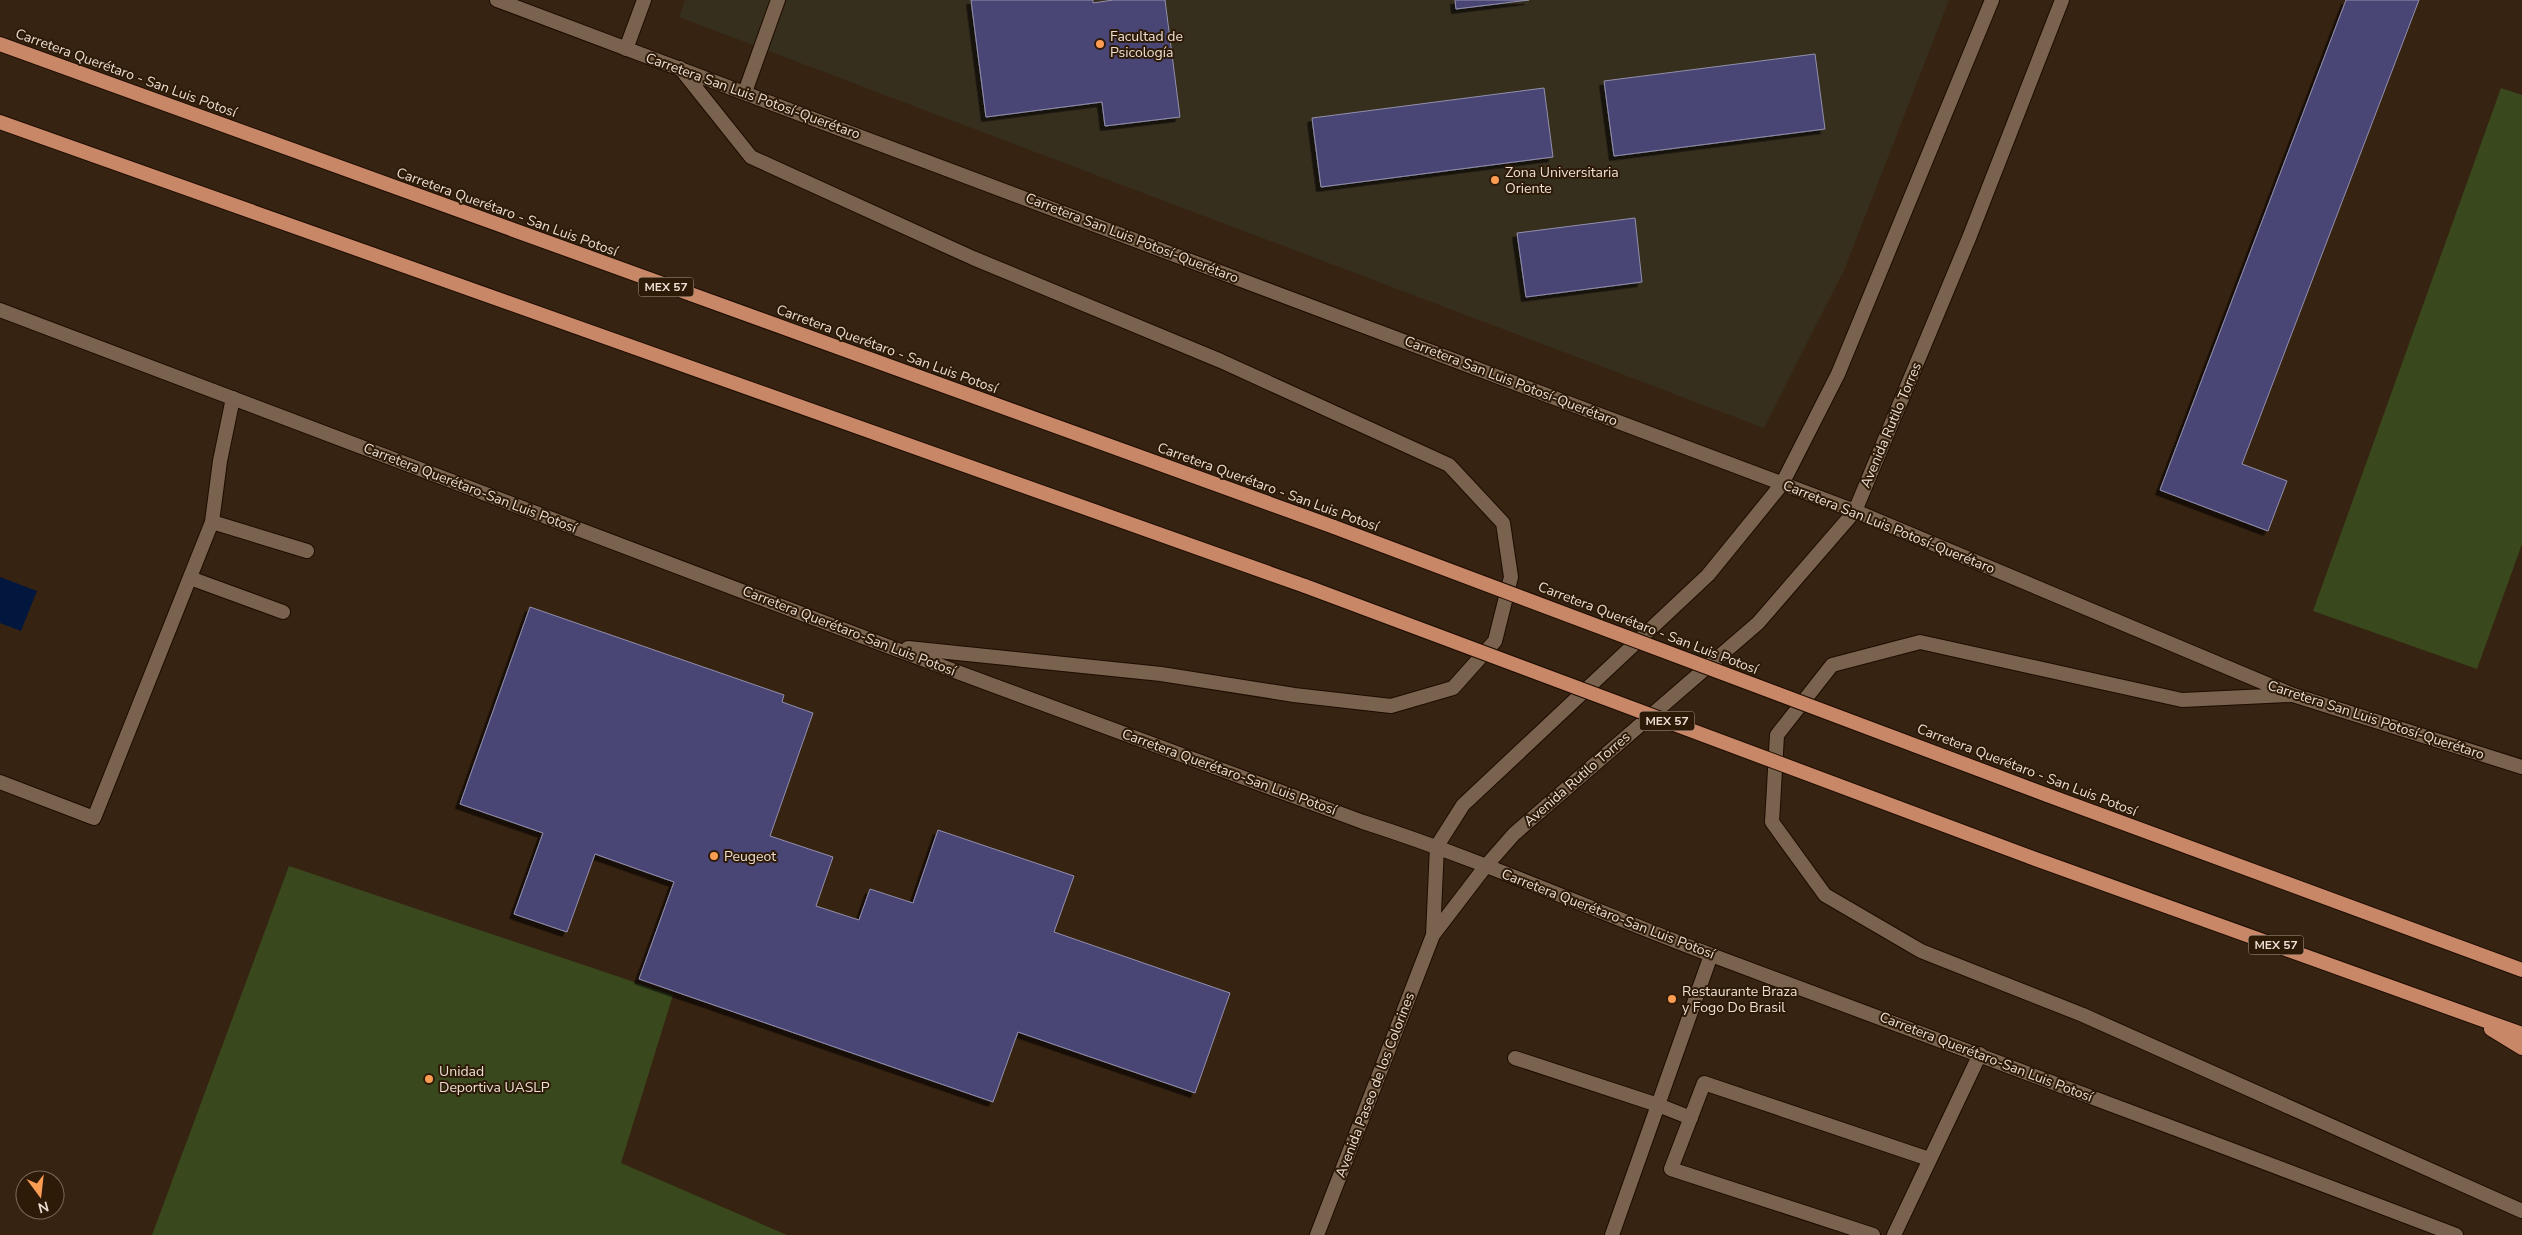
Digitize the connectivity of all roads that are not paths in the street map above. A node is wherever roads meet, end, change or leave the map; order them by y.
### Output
1 (497, 0) edge
2 (644, 0) edge
3 (778, 0) edge
4 (1992, 0) edge
5 (2062, 0) edge
6 (0, 44) edge
7 (626, 49) junction
8 (679, 67) junction
9 (745, 92) junction
10 (0, 122) edge
11 (0, 310) edge
12 (233, 398) junction
13 (1782, 484) junction
14 (1855, 511) junction
15 (212, 522) junction
16 (308, 551) dead end
17 (190, 578) junction
18 (283, 612) dead end
19 (887, 646) junction
20 (2293, 695) junction
21 (2522, 767) edge
22 (0, 782) edge
23 (1437, 846) junction
24 (1485, 867) junction
25 (1433, 936) junction
26 (1711, 955) junction
27 (2522, 970) edge
28 (2460, 1011) junction
29 (2522, 1034) edge
30 (2522, 1048) edge
31 (1980, 1054) junction
32 (1515, 1058) dead end
33 (1658, 1105) junction
34 (1691, 1118) junction
35 (1929, 1159) junction
36 (2522, 1211) edge
37 (1317, 1235) edge
38 (1612, 1235) edge
39 (1873, 1235) edge
40 (1894, 1235) edge
41 (2456, 1235) edge

1 - 7 main road, Carretera San Luis Potosí-Querétaro
2 - 7 main road
3 - 9 main road
4 - 13 main road
5 - 14 main road, Avenida Rutilo Torres
6 - 27 highway, Carretera Querétaro - San Luis Potosí / MEX 57, bridge
7 - 8 main road, Carretera San Luis Potosí-Querétaro
8 - 9 main road, Carretera San Luis Potosí-Querétaro
8 - 19 main road
9 - 13 main road, Carretera San Luis Potosí-Querétaro
10 - 28 highway, MEX 57, bridge
11 - 12 main road, Carretera Querétaro-San Luis Potosí
12 - 15 main road
12 - 19 main road, Carretera Querétaro-San Luis Potosí
13 - 14 main road, Carretera San Luis Potosí-Querétaro
13 - 23 main road
14 - 20 main road, Carretera San Luis Potosí-Querétaro
14 - 24 main road, Avenida Rutilo Torres
15 - 16 main road
15 - 17 main road
17 - 18 main road
17 - 22 main road
19 - 23 main road, Carretera Querétaro-San Luis Potosí
20 - 21 main road, Carretera San Luis Potosí-Querétaro
20 - 36 main road
23 - 24 main road, Carretera Querétaro-San Luis Potosí
23 - 25 main road, Avenida Paseo de los Colorines
24 - 25 main road, Avenida Paseo de los Colorines
24 - 26 main road, Carretera Querétaro-San Luis Potosí
25 - 37 main road, Avenida Paseo de los Colorines
26 - 31 main road, Carretera Querétaro-San Luis Potosí
26 - 33 main road
28 - 29 highway, MEX 57
28 - 30 highway
31 - 35 main road
31 - 41 main road, Carretera Querétaro-San Luis Potosí
32 - 33 main road
33 - 34 main road
33 - 38 main road
34 - 35 main road
34 - 39 main road
35 - 40 main road

